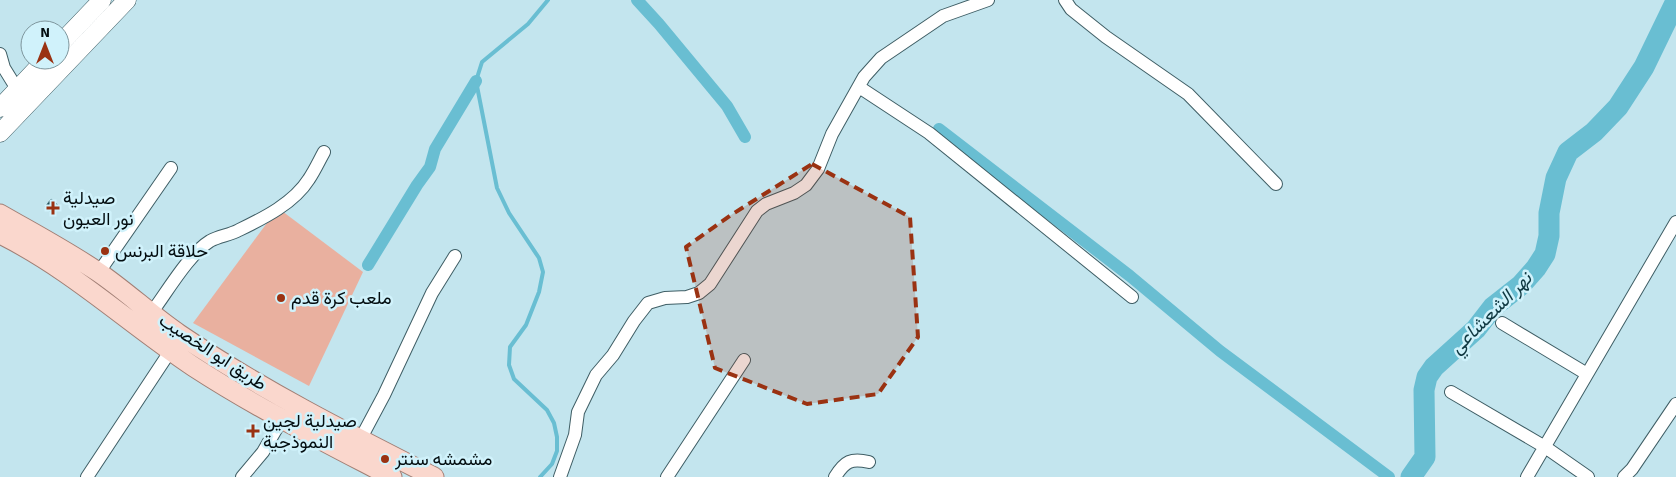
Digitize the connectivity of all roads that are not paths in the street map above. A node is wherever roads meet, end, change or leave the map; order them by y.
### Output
1 (102, 0) edge
2 (127, 0) edge
3 (988, 0) edge
4 (1064, 0) edge
5 (70, 34) edge
6 (0, 54) edge
7 (35, 70) edge
8 (859, 87) junction
9 (17, 89) junction
10 (0, 108) edge
11 (0, 134) edge
12 (324, 152) dead end
13 (172, 168) dead end
14 (1276, 184) dead end
15 (0, 214) edge
16 (1676, 222) edge
17 (0, 234) edge
18 (455, 256) dead end
19 (99, 272) junction
20 (1132, 297) dead end
21 (152, 312) junction
22 (1502, 323) dead end
23 (171, 350) junction
24 (744, 360) dead end
25 (1587, 374) junction
26 (250, 379) junction
27 (1450, 392) dead end
28 (240, 395) junction
29 (1676, 404) edge
30 (282, 419) junction
31 (360, 440) junction
32 (1545, 447) junction
33 (869, 462) dead end
34 (87, 477) edge
35 (242, 477) edge
36 (392, 477) edge
37 (434, 477) edge
38 (560, 477) edge
39 (666, 477) edge
40 (835, 477) edge
41 (1527, 477) edge
42 (1588, 477) edge
43 (1624, 477) edge

1 - 5 main road
2 - 11 main road
3 - 8 street
4 - 14 street
6 - 9 street
7 - 9 main road
8 - 20 street
8 - 38 street
9 - 10 main road
12 - 21 street
13 - 19 street
15 - 19 main road, طريق ابو الخصيب
16 - 25 street
17 - 23 main road, طريق ابو الخصيب
18 - 31 street
19 - 21 main road, طريق ابو الخصيب
21 - 26 main road, طريق ابو الخصيب
22 - 25 street
23 - 28 main road, طريق ابو الخصيب
23 - 34 street
24 - 39 street
25 - 32 street
26 - 28 main road
26 - 31 main road, طريق ابو الخصيب
27 - 32 street
28 - 30 main road, طريق ابو الخصيب
29 - 43 street
30 - 35 street
30 - 36 main road, طريق ابو الخصيب
31 - 37 main road, طريق ابو الخصيب
32 - 41 street
32 - 42 street
33 - 40 street

